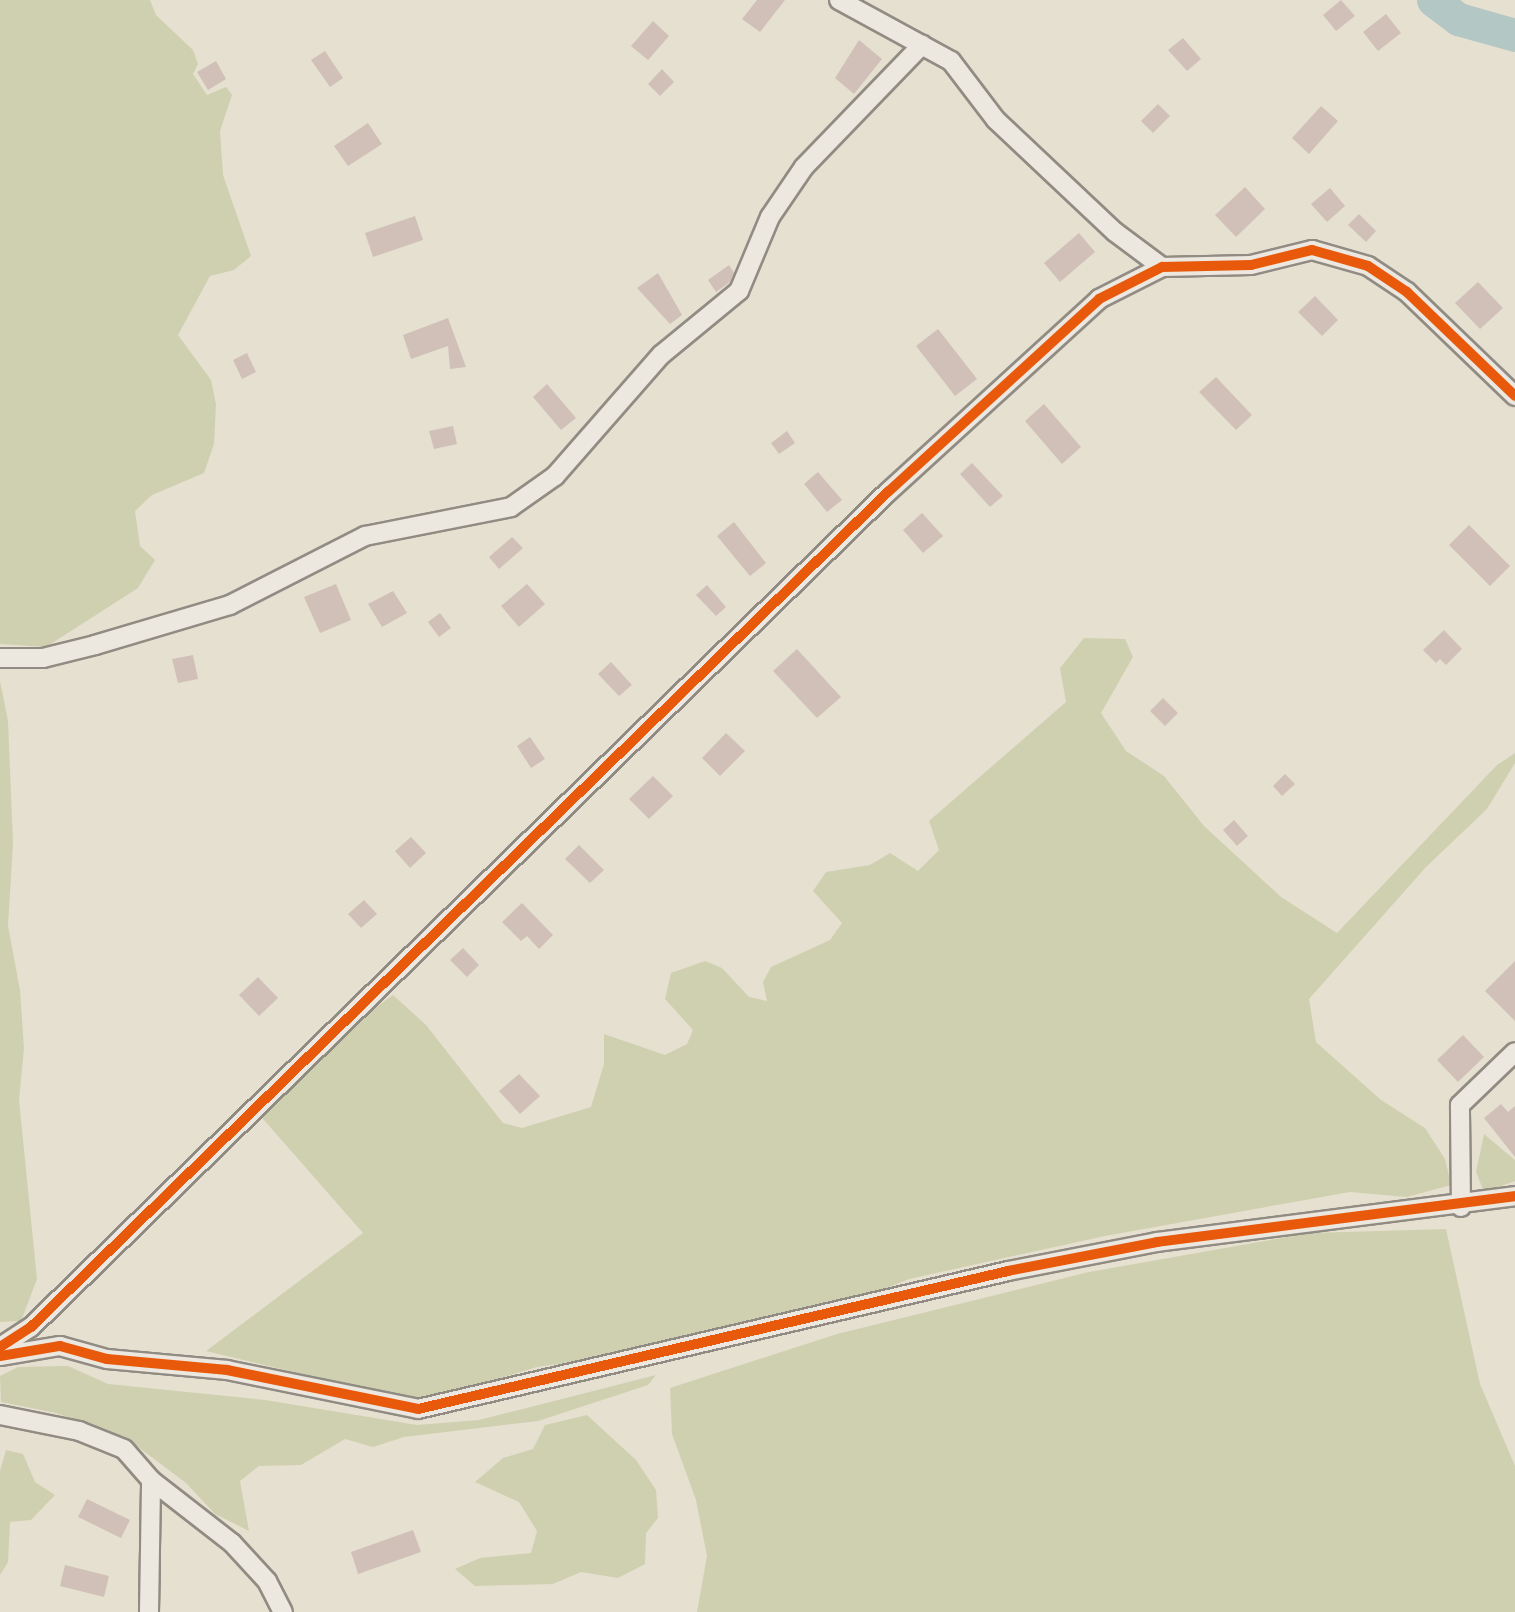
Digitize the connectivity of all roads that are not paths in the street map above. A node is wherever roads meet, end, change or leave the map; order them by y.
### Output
1 (839, 0) edge
2 (922, 45) junction
3 (1162, 267) junction
4 (1515, 396) edge
5 (0, 658) edge
6 (1515, 1052) edge
7 (1515, 1196) edge
8 (1461, 1207) junction
9 (0, 1346) edge
10 (0, 1356) edge
11 (0, 1415) edge
12 (151, 1480) junction
13 (149, 1612) edge
14 (283, 1612) edge

1 - 2 street
2 - 3 street
2 - 5 street
3 - 4 street
3 - 9 street
6 - 8 street
7 - 8 street
8 - 10 street
11 - 12 street
12 - 13 street
12 - 14 street

